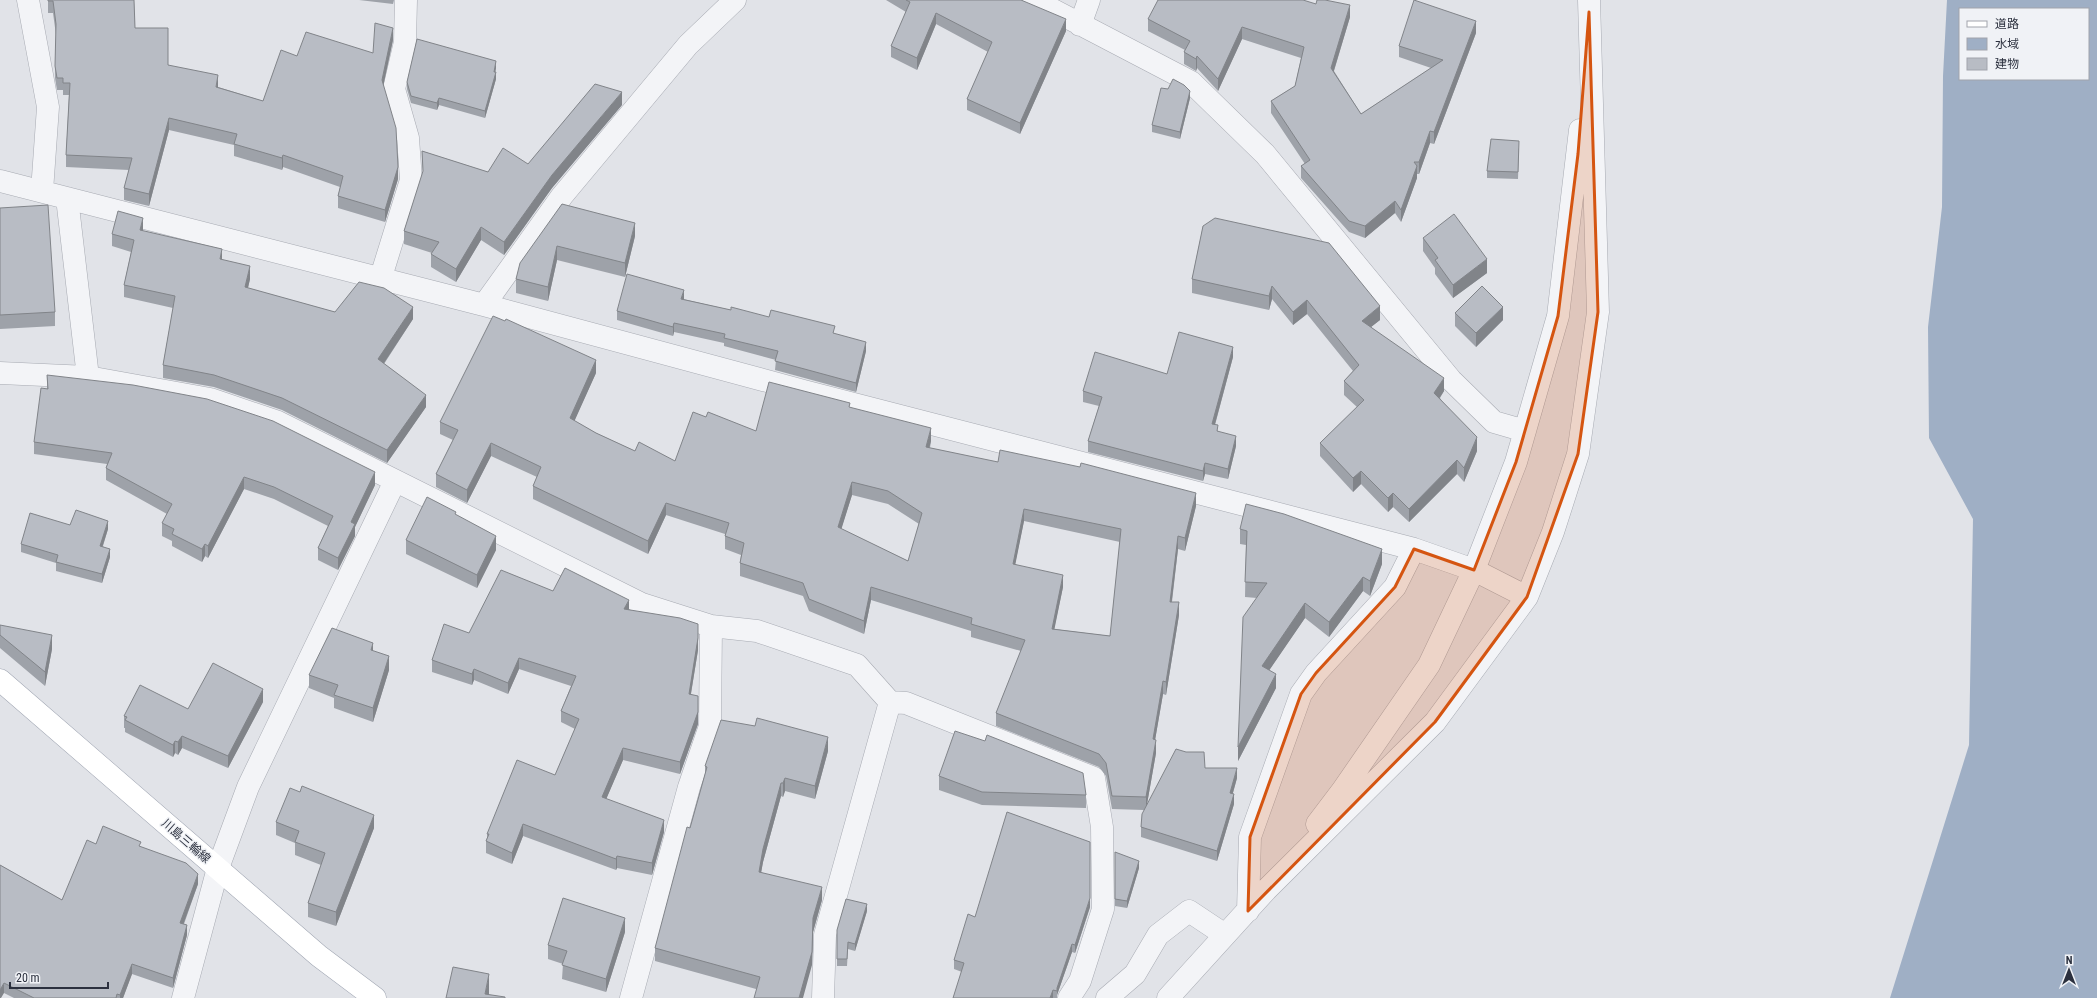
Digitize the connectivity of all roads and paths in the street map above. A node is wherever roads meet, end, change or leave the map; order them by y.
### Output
1 (28, 0) edge
2 (406, 0) edge
3 (735, 0) edge
4 (1034, 0) edge
5 (1089, 0) edge
6 (1589, 6) edge
7 (1080, 25) junction
8 (0, 181) edge
9 (42, 191) junction
10 (67, 198) junction
11 (380, 280) junction
12 (484, 305) junction
13 (0, 374) edge
14 (88, 376) junction
15 (1525, 431) junction
16 (395, 481) junction
17 (1414, 549) junction
18 (1474, 570) junction
19 (1528, 597) junction
20 (711, 626) junction
21 (0, 680) edge
22 (890, 702) junction
23 (218, 868) junction
24 (1266, 890) junction
25 (1248, 911) junction
26 (1225, 935) junction
27 (183, 998) edge
28 (374, 998) edge
29 (631, 998) edge
30 (823, 998) edge
31 (1069, 998) edge
32 (1107, 998) edge
33 (1168, 998) edge

1 - 9 street
2 - 11 street
3 - 12 street
4 - 7 street
5 - 7 street
6 - 15 street
6 - 19 street
7 - 15 street
8 - 9 street
9 - 10 street
10 - 11 street
10 - 14 street
11 - 12 street
12 - 17 street
13 - 14 street
14 - 16 street
15 - 18 street
16 - 20 street
16 - 23 street
17 - 18 street
17 - 25 street
18 - 19 street
18 - 24 street
19 - 24 street
20 - 22 street
20 - 29 street
21 - 23 main road, 川島三輪線
22 - 30 street
22 - 31 street
23 - 27 street
23 - 28 main road, 川島三輪線
24 - 25 street
25 - 26 street
26 - 32 street
26 - 33 street

